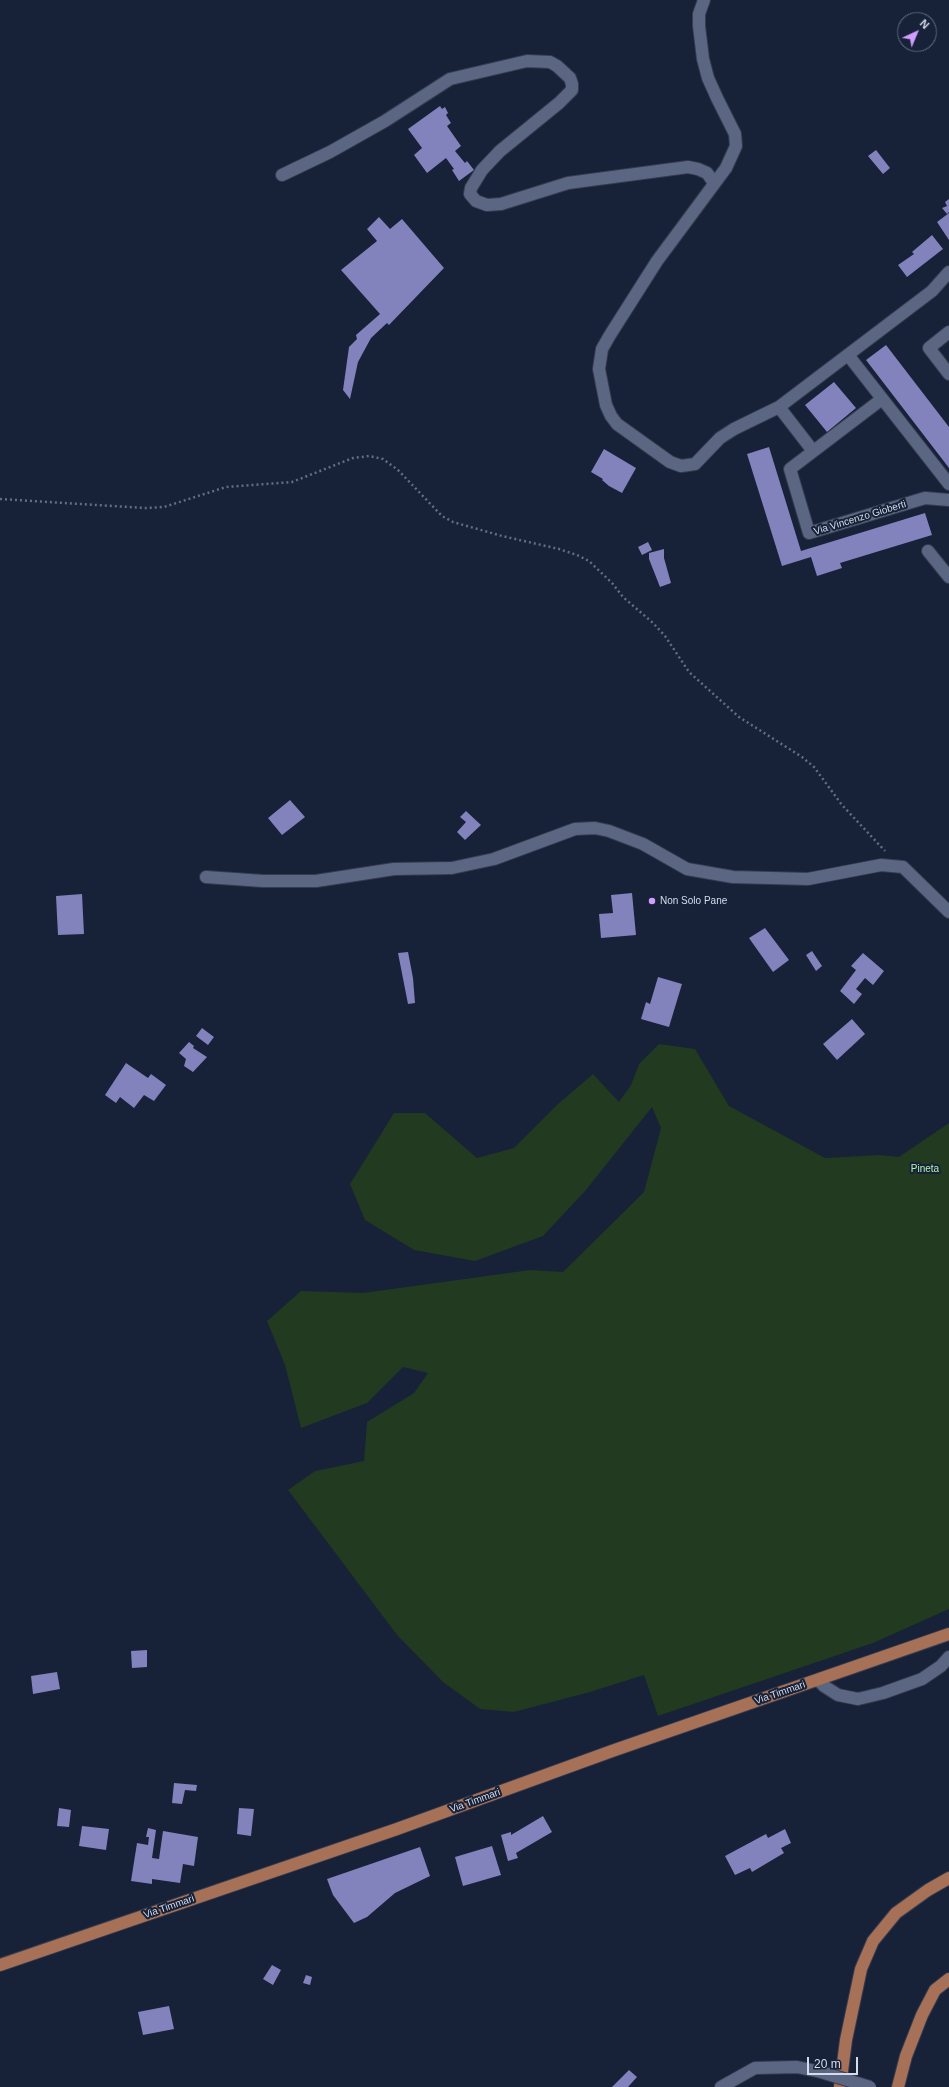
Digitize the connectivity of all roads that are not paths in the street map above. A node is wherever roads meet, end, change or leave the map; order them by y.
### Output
1 (704, 0) edge
2 (282, 176) dead end
3 (714, 183) junction
4 (949, 272) edge
5 (949, 332) edge
6 (848, 355) junction
7 (949, 374) edge
8 (882, 399) junction
9 (779, 407) junction
10 (813, 451) junction
11 (949, 484) edge
12 (949, 500) edge
13 (928, 551) dead end
14 (949, 577) edge
15 (206, 877) dead end
16 (949, 912) edge
17 (949, 1634) edge
18 (949, 1657) edge
19 (818, 1680) junction
20 (949, 1878) edge
21 (0, 1965) edge
22 (949, 1979) edge
23 (721, 2087) edge
24 (840, 2087) edge
25 (870, 2087) edge
26 (898, 2087) edge

1 - 3 street
2 - 3 street
3 - 9 street
4 - 6 street
5 - 7 street
6 - 8 street
6 - 9 street
8 - 10 street, Via Vincenzo Gioberti
8 - 11 street
9 - 10 street
10 - 12 street, Via Vincenzo Gioberti
13 - 14 street
15 - 16 street
17 - 19 main road, Via Timmari
18 - 19 street
19 - 21 main road, Via Timmari
20 - 24 main road
22 - 26 main road
23 - 25 street, bridge

